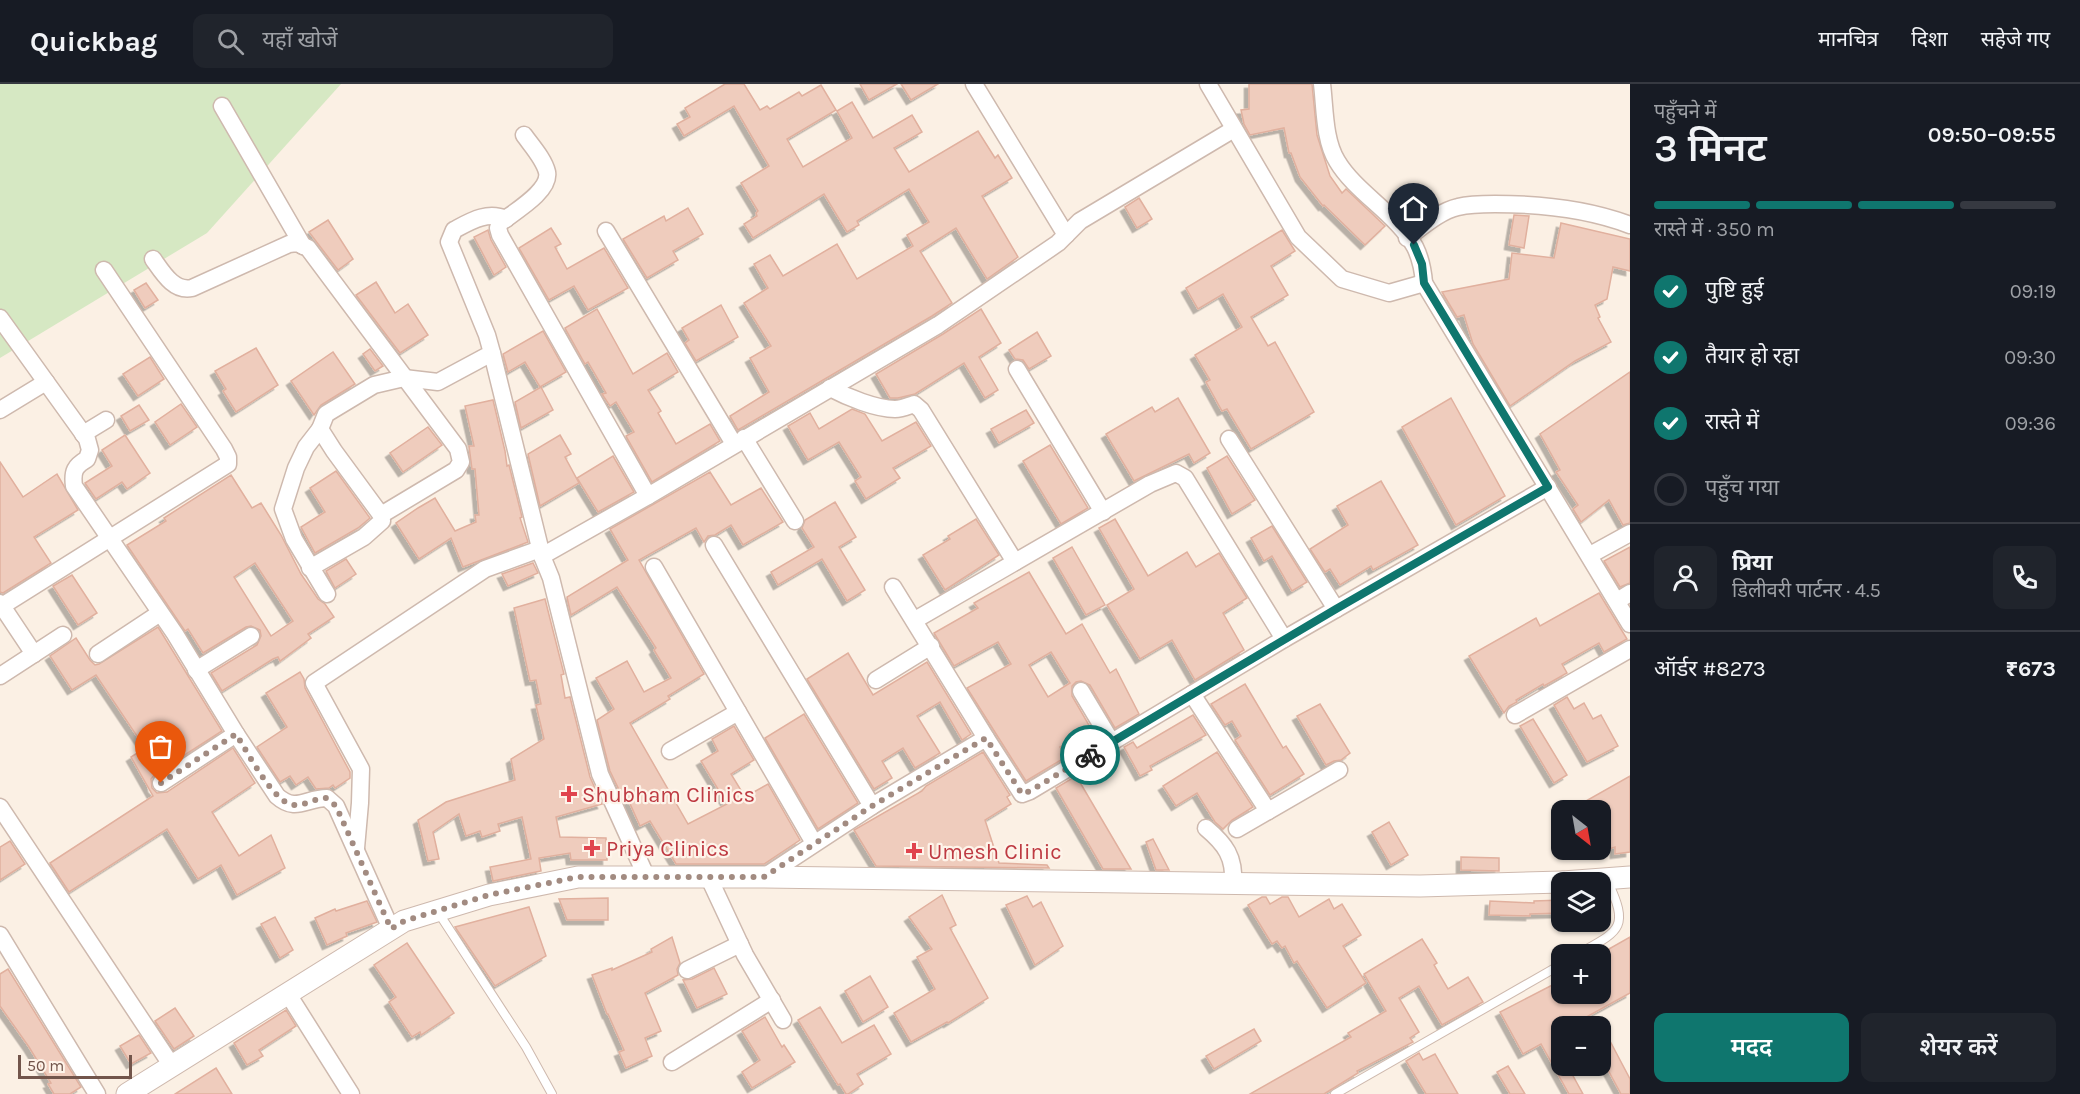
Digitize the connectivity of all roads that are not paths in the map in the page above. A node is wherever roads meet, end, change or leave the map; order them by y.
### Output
1 (974, 84) edge
2 (1208, 84) edge
3 (1322, 84) edge
4 (222, 106) dead end
5 (1234, 129) junction
6 (524, 135) dead end
7 (506, 219) junction
8 (1630, 225) edge
9 (606, 231) dead end
10 (1066, 235) junction
11 (1407, 238) junction
12 (303, 246) junction
13 (153, 260) dead end
14 (104, 270) dead end
15 (1424, 283) junction
16 (0, 318) edge
17 (492, 353) junction
18 (1017, 369) dead end
19 (404, 378) junction
20 (46, 382) junction
21 (830, 388) junction
22 (0, 410) edge
23 (106, 420) dead end
24 (320, 429) junction
25 (83, 434) junction
26 (1229, 439) dead end
27 (739, 441) junction
28 (1548, 487) junction
29 (648, 496) junction
30 (1103, 512) junction
31 (381, 515) junction
32 (795, 521) dead end
33 (1630, 533) edge
34 (110, 537) junction
35 (714, 545) dead end
36 (541, 553) junction
37 (1590, 555) junction
38 (1015, 562) junction
39 (654, 567) dead end
40 (310, 568) junction
41 (893, 586) dead end
42 (327, 594) dead end
43 (1623, 597) edge
44 (1, 605) edge
45 (1336, 609) junction
46 (160, 612) junction
47 (915, 620) junction
48 (1630, 624) edge
49 (63, 635) dead end
50 (251, 636) dead end
51 (1284, 639) junction
52 (931, 646) junction
53 (1630, 649) edge
54 (34, 654) junction
55 (98, 654) dead end
56 (196, 670) junction
57 (0, 676) edge
58 (876, 680) dead end
59 (1085, 689) dead end
60 (1192, 694) junction
61 (738, 712) junction
62 (1515, 715) dead end
63 (236, 734) junction
64 (986, 738) junction
65 (1114, 739) junction
66 (670, 752) dead end
67 (1339, 771) dead end
68 (161, 783) dead end
69 (872, 806) junction
70 (0, 807) edge
71 (1268, 811) junction
72 (1206, 828) dead end
73 (1237, 829) dead end
74 (814, 843) junction
75 (356, 849) junction
76 (764, 877) junction
77 (1630, 877) edge
78 (647, 878) junction
79 (709, 878) junction
80 (1611, 879) edge
81 (1551, 882) edge
82 (1233, 884) junction
83 (1611, 888) edge
84 (437, 911) junction
85 (391, 929) junction
86 (0, 935) edge
87 (740, 944) junction
88 (1595, 944) edge
89 (687, 970) dead end
90 (1551, 970) edge
91 (288, 994) junction
92 (772, 1000) junction
93 (783, 1020) dead end
94 (672, 1062) dead end
95 (172, 1066) junction
96 (129, 1093) edge
97 (97, 1094) edge
98 (351, 1094) edge
99 (552, 1094) edge
100 (1335, 1094) edge

1 - 10 street
2 - 5 street
3 - 11 street
4 - 12 street
5 - 10 street
5 - 15 street
6 - 7 street
7 - 17 street
7 - 29 street
8 - 11 street
9 - 27 street
10 - 21 street
11 - 15 street
12 - 13 street
12 - 19 street
14 - 34 street
15 - 28 street
16 - 20 street
17 - 19 street
17 - 36 street
18 - 30 street
19 - 24 street
19 - 31 street
20 - 22 street
20 - 25 street
21 - 27 street
21 - 38 street
23 - 25 street
24 - 31 street
24 - 40 street
25 - 34 street
26 - 45 street
27 - 29 street
27 - 32 street
28 - 37 street
28 - 45 street
29 - 36 street
30 - 38 street
30 - 51 street
31 - 40 street
33 - 37 street
34 - 44 street
34 - 46 street
35 - 69 street
36 - 75 street
36 - 78 street
37 - 43 street
38 - 47 street
39 - 61 street
40 - 42 street
41 - 47 street
43 - 48 street
44 - 54 street
45 - 51 street
46 - 55 street
46 - 56 street
47 - 52 street
49 - 54 street
50 - 56 street
51 - 60 street
52 - 58 street
52 - 64 street
53 - 62 street
54 - 57 street
56 - 63 street
59 - 65 street
60 - 65 street
60 - 71 street
61 - 66 street
61 - 74 street
63 - 68 street
63 - 75 street
64 - 65 street
64 - 69 street
67 - 71 street
69 - 74 street
70 - 95 street
71 - 73 street
72 - 82 street
74 - 76 street
75 - 85 street
76 - 79 street
76 - 82 street
77 - 80 street
78 - 79 street
78 - 84 street
79 - 87 street
81 - 82 street
83 - 88 lane
84 - 85 street
84 - 99 lane
85 - 91 street
86 - 97 street
87 - 89 street
87 - 92 street
90 - 100 lane
91 - 95 street
91 - 98 street
92 - 93 street
92 - 94 street
95 - 96 street

